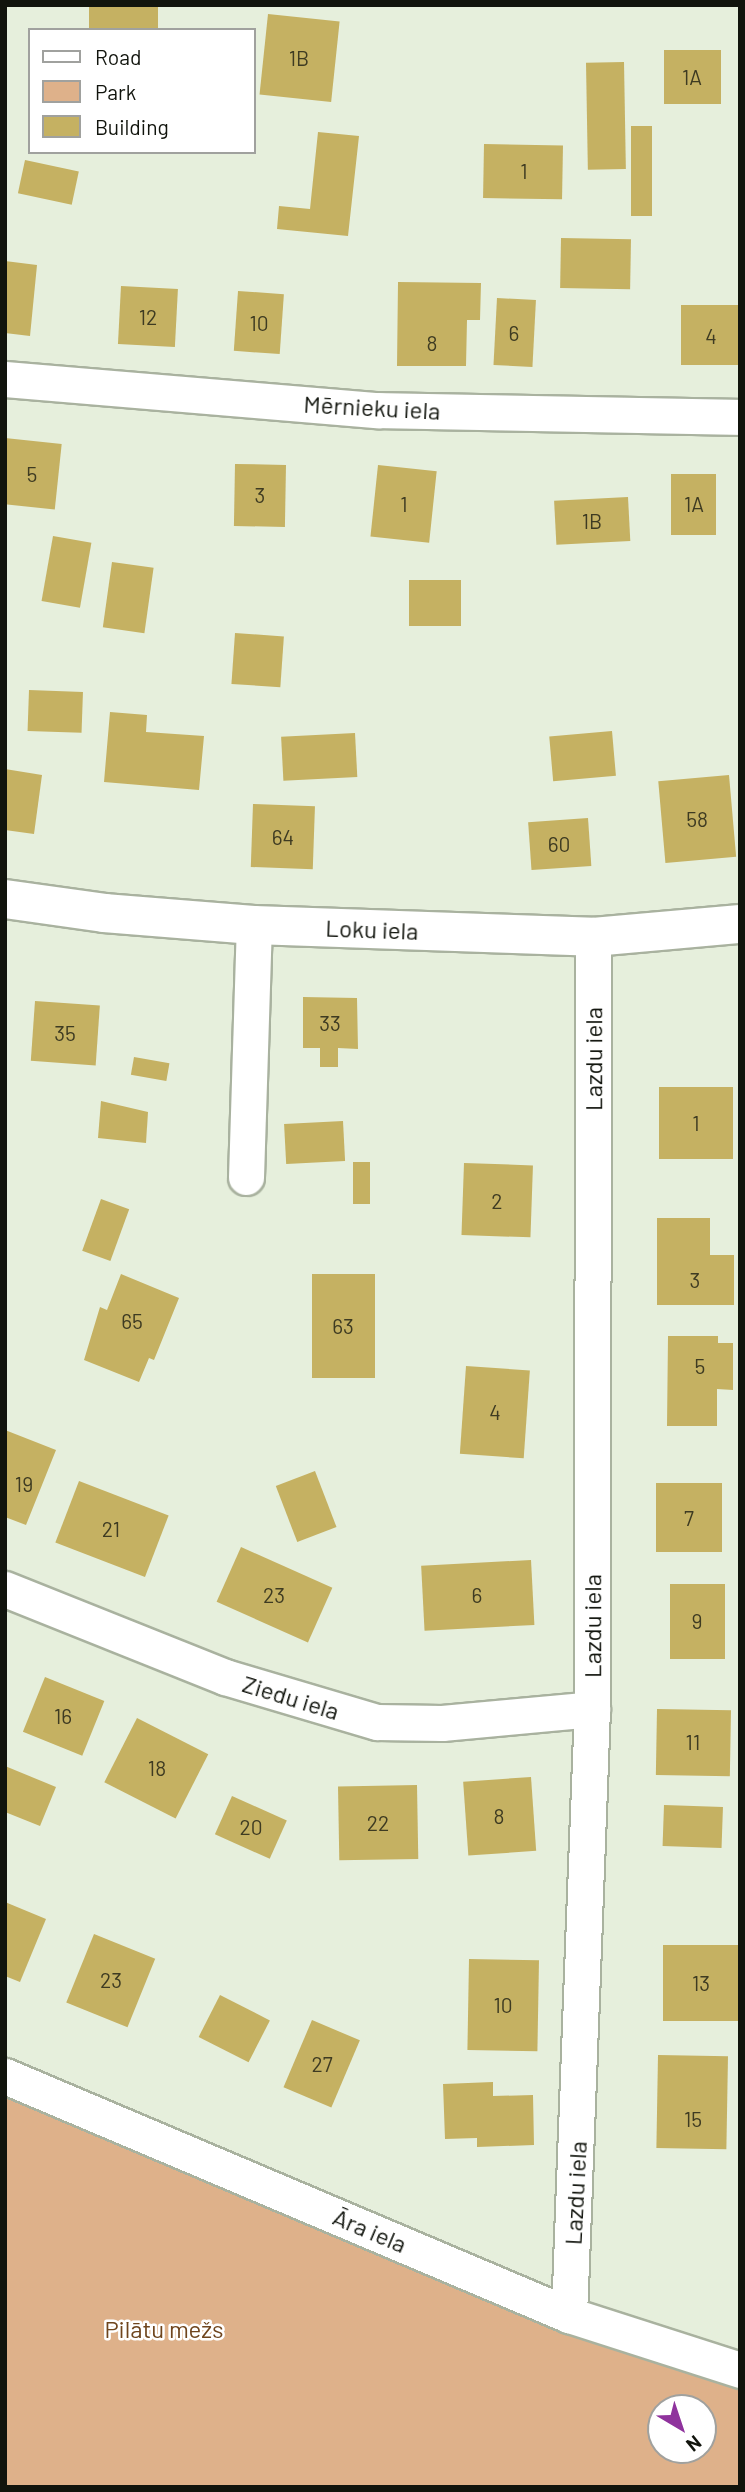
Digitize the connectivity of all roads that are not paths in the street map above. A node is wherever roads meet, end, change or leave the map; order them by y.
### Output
1 (5, 379) edge
2 (740, 417) edge
3 (5, 899) edge
4 (740, 924) edge
5 (254, 925) junction
6 (593, 937) junction
7 (246, 1177) dead end
8 (5, 1589) edge
9 (593, 1709) junction
10 (5, 2076) edge
11 (569, 2315) junction
12 (740, 2370) edge

1 - 2 street, Mērnieku iela
3 - 5 street, Loku iela
4 - 6 street, Loku iela
5 - 6 street, Loku iela
5 - 7 street
6 - 9 street, Lazdu iela
8 - 9 street, Ziedu iela
9 - 11 street, Lazdu iela
10 - 11 street, Āra iela
11 - 12 street, Āra iela

